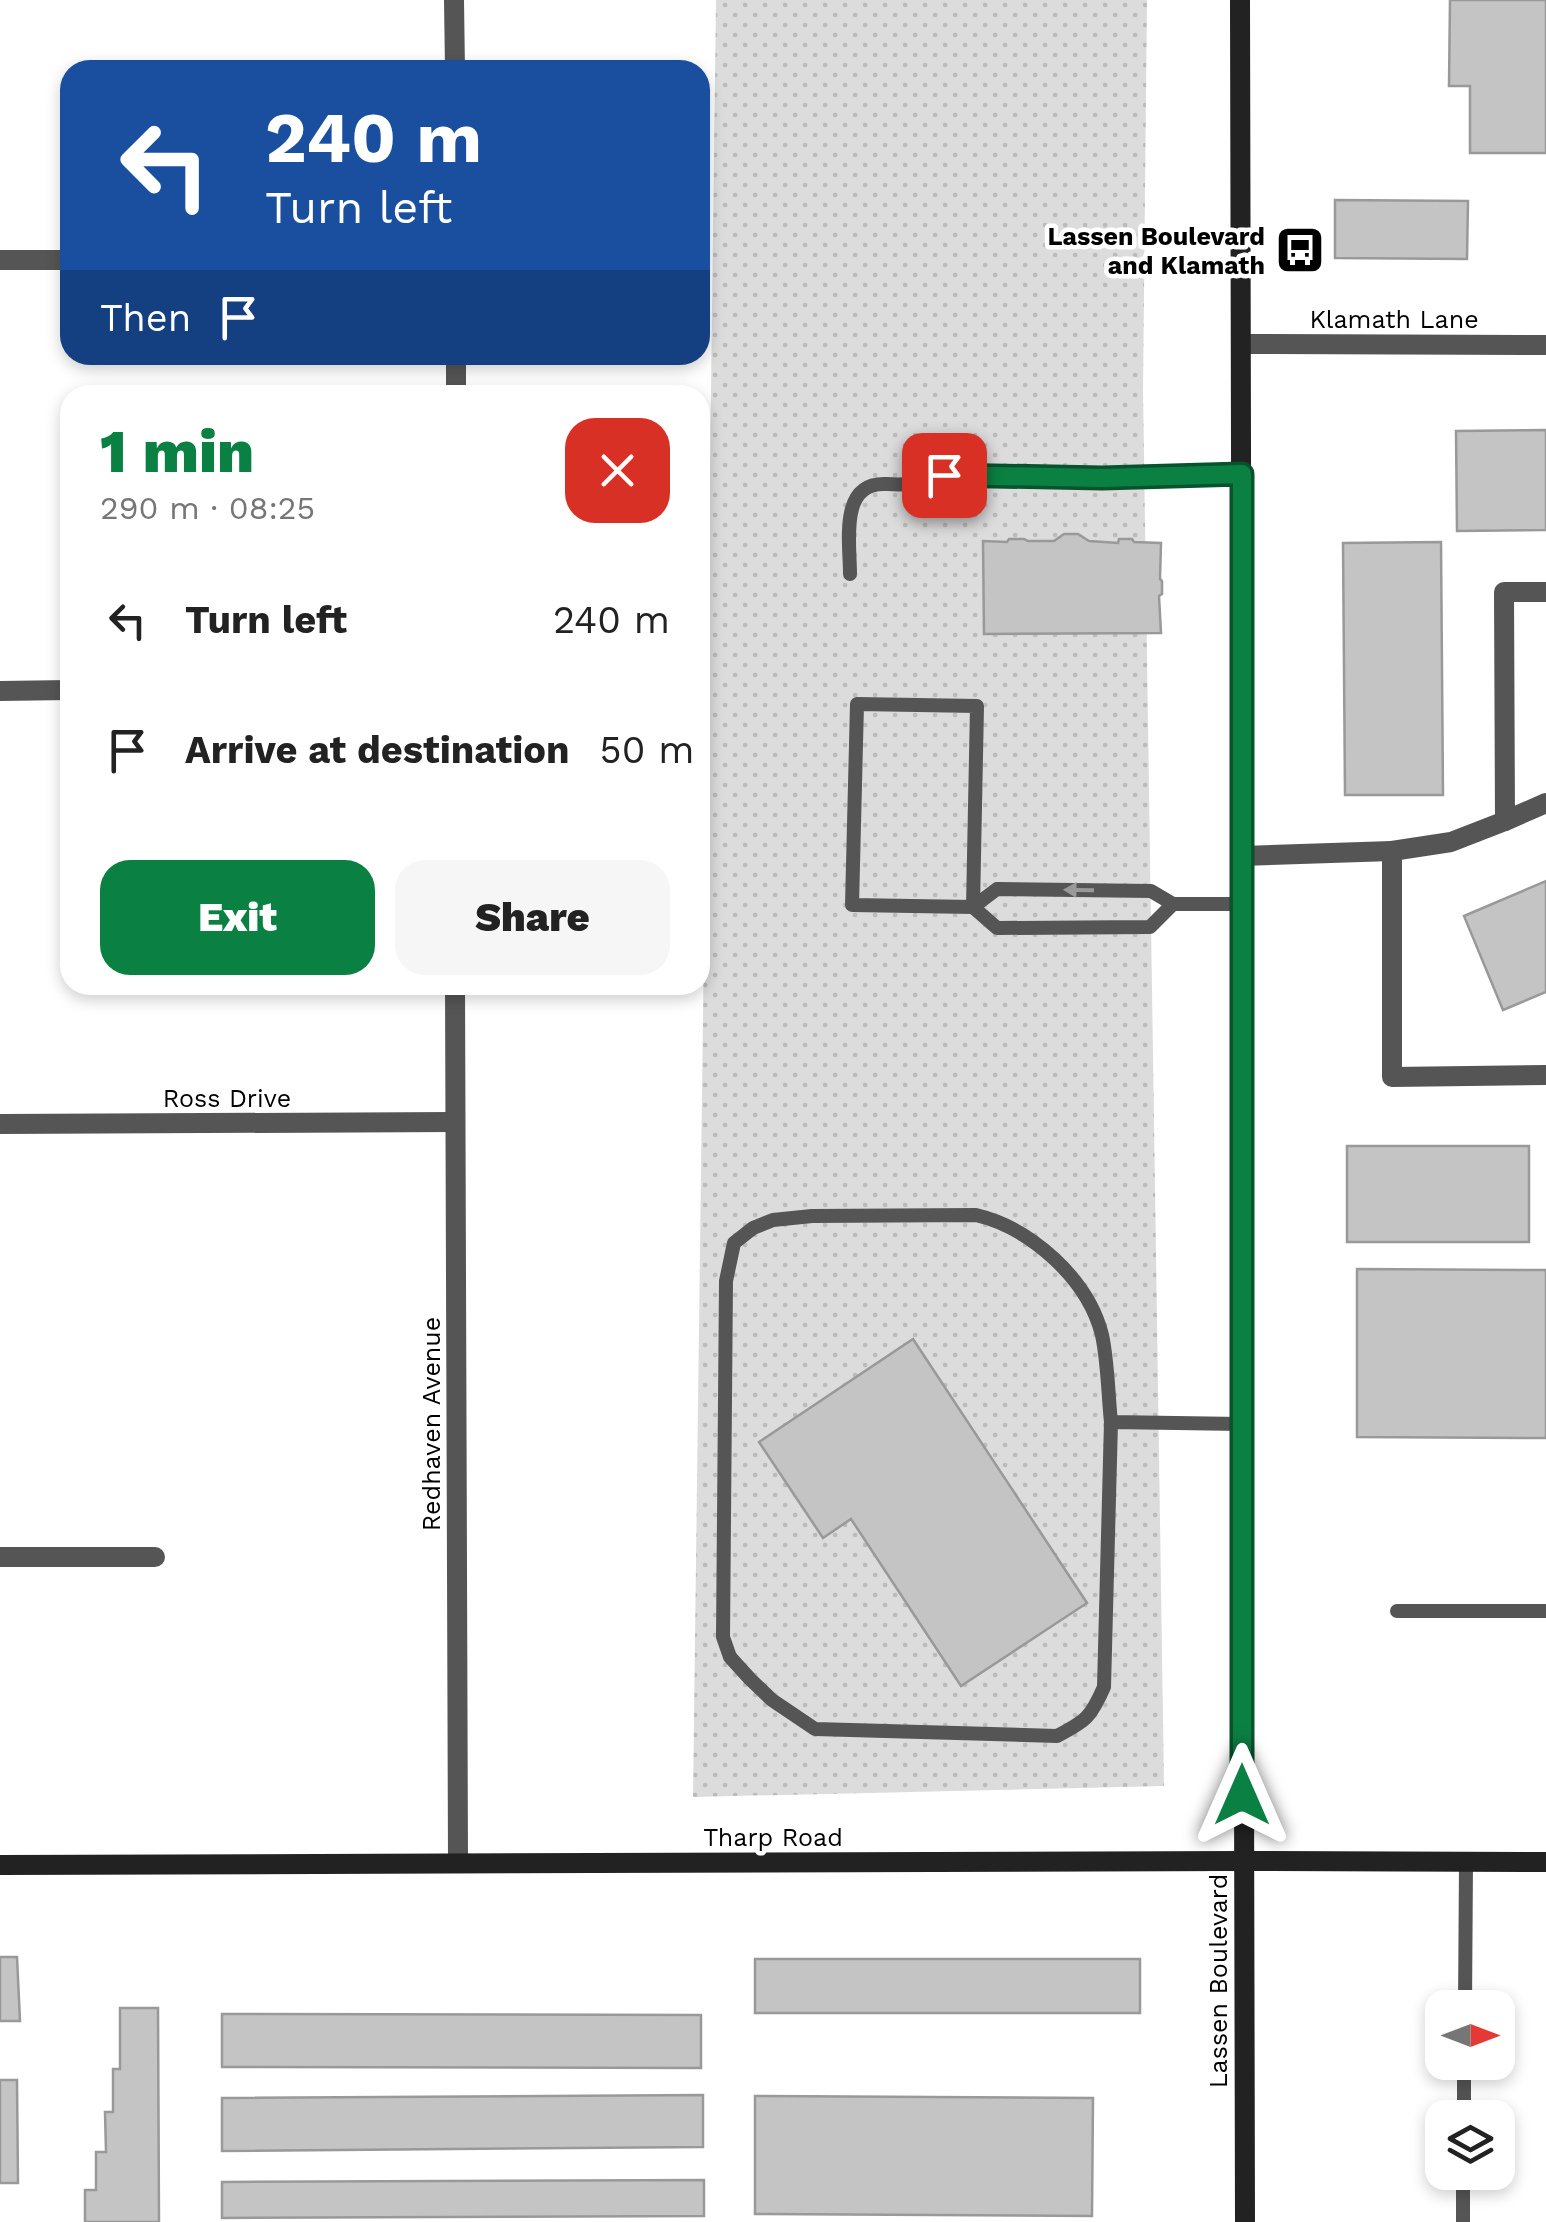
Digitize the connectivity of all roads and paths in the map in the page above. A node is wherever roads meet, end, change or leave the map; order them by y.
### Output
1 (454, 0) edge
2 (1240, 0) edge
3 (455, 60) edge
4 (0, 260) edge
5 (60, 260) edge
6 (1242, 344) junction
7 (1546, 344) edge
8 (1242, 474) junction
9 (850, 574) dead end
10 (1546, 592) edge
11 (0, 690) edge
12 (60, 690) edge
13 (1546, 803) edge
14 (1504, 821) junction
15 (1392, 851) junction
16 (1242, 856) junction
17 (1173, 904) junction
18 (1242, 904) junction
19 (973, 907) junction
20 (455, 995) edge
21 (1546, 1075) edge
22 (455, 1122) junction
23 (0, 1124) edge
24 (1112, 1422) junction
25 (1242, 1424) junction
26 (0, 1557) edge
27 (155, 1557) dead end
28 (1397, 1611) dead end
29 (1546, 1611) edge
30 (1243, 1860) junction
31 (458, 1862) junction
32 (1466, 1862) junction
33 (1546, 1862) edge
34 (0, 1865) edge
35 (1465, 1990) edge
36 (1463, 2190) edge
37 (1244, 2222) edge
38 (1463, 2222) edge

1 - 3 street
2 - 6 street, Lassen Boulevard
4 - 5 street
6 - 7 street, Klamath Lane
6 - 8 street, Lassen Boulevard
8 - 9 lane
8 - 16 street, Lassen Boulevard
10 - 14 street
11 - 12 street
13 - 14 street
14 - 15 street
15 - 16 street
15 - 21 street
16 - 18 street, Lassen Boulevard
17 - 18 lane
17 -> 19 lane
17 - 19 lane
18 - 25 street, Lassen Boulevard
19 - 19 lane
20 - 22 street, Redhaven Avenue
22 - 23 street, Ross Drive
22 - 31 street, Redhaven Avenue
24 - 24 lane
24 - 25 lane
25 - 30 street, Lassen Boulevard
26 - 27 street
28 - 29 lane
30 - 31 street, Tharp Road
30 - 32 street, Tharp Road
30 - 37 street, Lassen Boulevard
31 - 34 street, Tharp Road
32 - 33 street, Tharp Road
32 - 35 lane
36 - 38 lane

